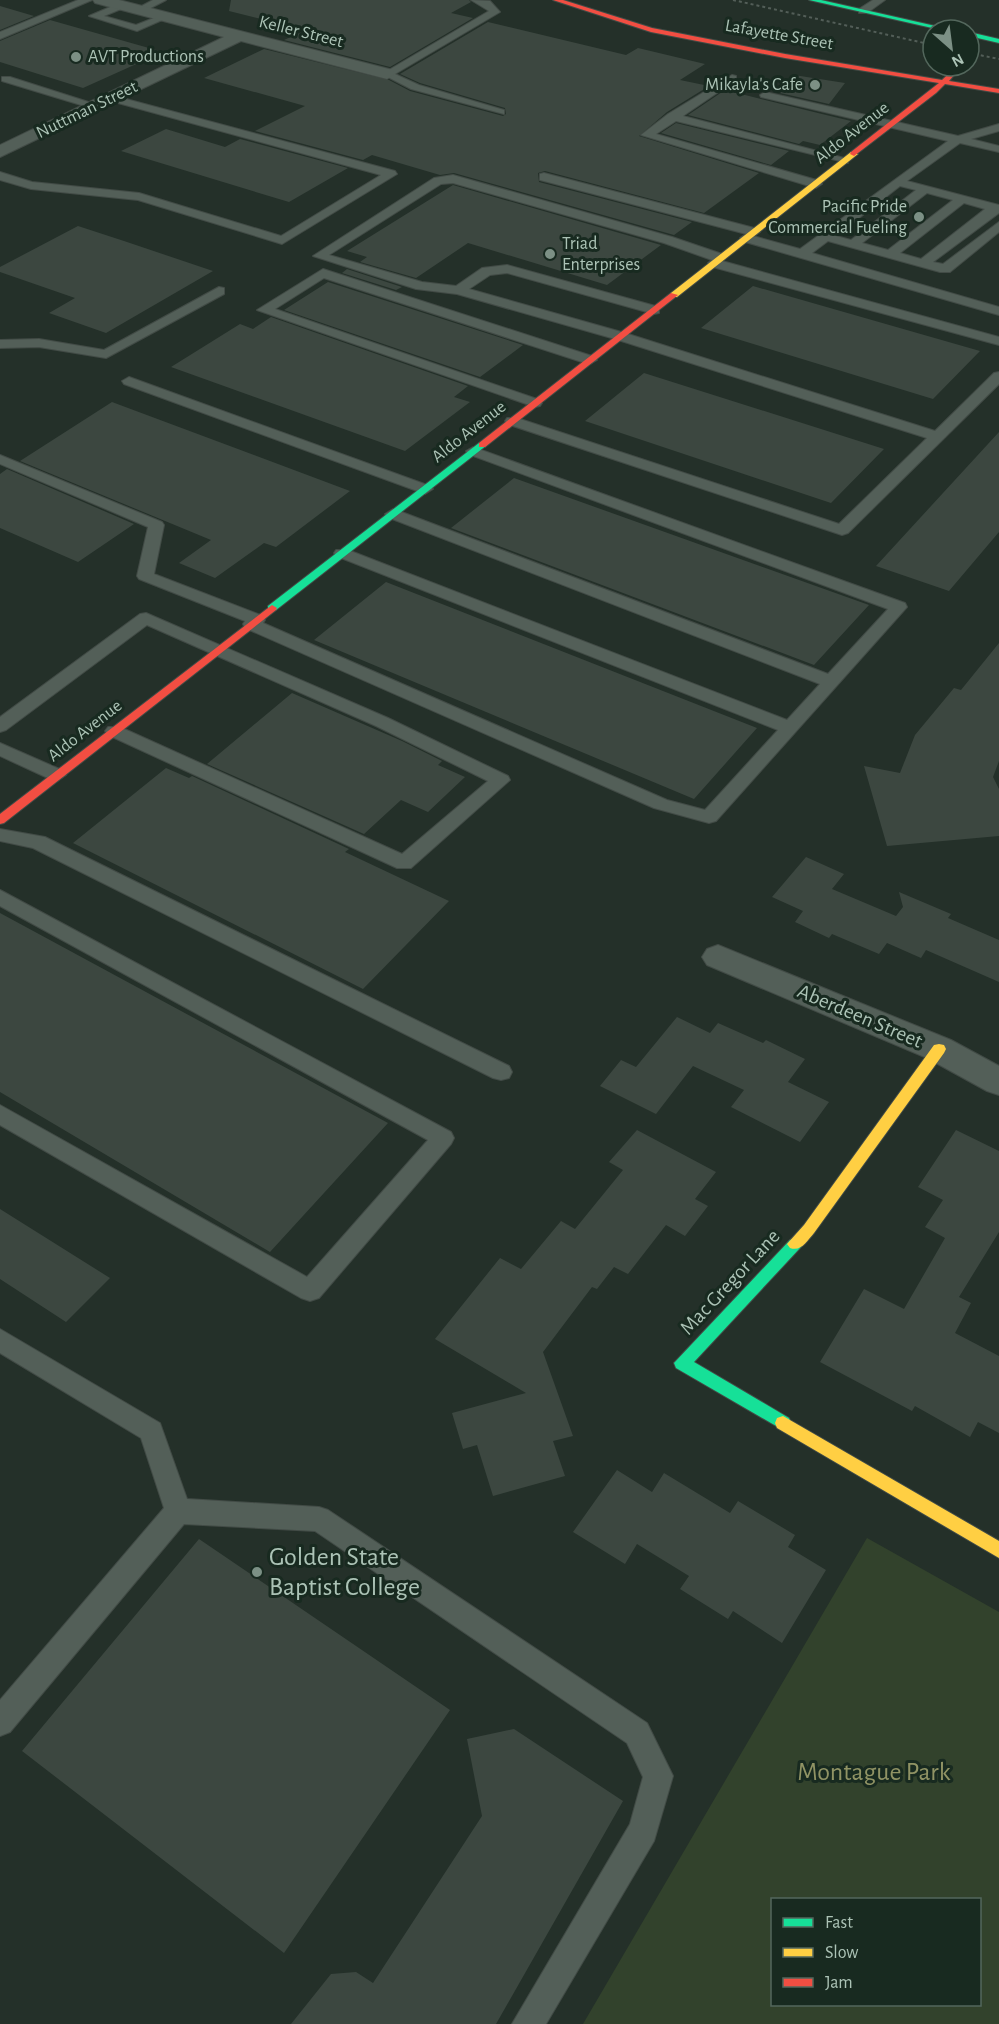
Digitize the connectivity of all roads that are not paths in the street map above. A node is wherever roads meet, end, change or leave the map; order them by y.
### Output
1 (87, 0) edge
2 (101, 0) edge
3 (161, 0) edge
4 (476, 0) edge
5 (556, 0) edge
6 (599, 0) edge
7 (812, 0) edge
8 (880, 0) edge
9 (122, 6) junction
10 (139, 10) junction
11 (863, 11) junction
12 (164, 17) junction
13 (921, 24) edge
14 (0, 36) edge
15 (238, 36) junction
16 (981, 36) edge
17 (999, 40) edge
18 (921, 64) dead end
19 (387, 74) junction
20 (981, 74) edge
21 (999, 77) edge
22 (732, 78) dead end
23 (953, 78) edge
24 (6, 79) dead end
25 (947, 81) junction
26 (999, 91) edge
27 (765, 95) dead end
28 (111, 98) junction
29 (95, 106) junction
30 (500, 112) dead end
31 (672, 116) junction
32 (891, 125) junction
33 (999, 127) edge
34 (957, 140) junction
35 (999, 149) edge
36 (0, 152) edge
37 (844, 161) junction
38 (0, 176) edge
39 (544, 177) dead end
40 (898, 182) junction
41 (816, 184) junction
42 (925, 189) junction
43 (962, 200) junction
44 (996, 209) edge
45 (999, 226) edge
46 (750, 235) junction
47 (826, 237) junction
48 (853, 244) junction
49 (802, 254) junction
50 (891, 254) junction
51 (717, 261) junction
52 (924, 263) junction
53 (459, 290) junction
54 (219, 291) dead end
55 (654, 310) junction
56 (999, 311) edge
57 (620, 336) junction
58 (999, 341) edge
59 (0, 344) edge
60 (590, 360) junction
61 (999, 376) edge
62 (129, 381) dead end
63 (535, 403) junction
64 (512, 421) junction
65 (939, 437) junction
66 (473, 451) junction
67 (0, 459) edge
68 (425, 489) junction
69 (393, 514) junction
70 (342, 553) junction
71 (254, 622) junction
72 (220, 650) junction
73 (832, 682) junction
74 (0, 726) edge
75 (790, 728) junction
76 (114, 731) junction
77 (0, 749) edge
78 (57, 775) junction
79 (0, 819) edge
80 (0, 835) edge
81 (0, 897) edge
82 (718, 957) dead end
83 (939, 1049) junction
84 (501, 1072) dead end
85 (999, 1082) edge
86 (0, 1114) edge
87 (0, 1340) edge
88 (178, 1511) junction
89 (999, 1550) edge
90 (0, 1722) edge
91 (528, 2024) edge

1 - 14 lane
2 - 9 street, Keller Street
3 - 10 lane
4 - 19 lane
5 - 25 street, Lafayette Street
6 - 18 street, Lafayette Street
7 - 11 street
8 - 11 lane
9 - 10 street, Keller Street
9 - 12 lane
10 - 12 street, Keller Street
11 - 13 street
12 - 15 street, Keller Street
15 - 19 street, Keller Street
15 - 28 street, Nuttman Street
16 - 17 street
19 - 30 lane
20 - 21 street
22 - 31 lane
23 - 25 street, Aldo Avenue
24 - 29 lane
25 - 26 street, Lafayette Street
25 - 32 street, Aldo Avenue
27 - 32 lane
28 - 29 street, Nuttman Street
28 - 38 lane
29 - 36 street, Nuttman Street
31 - 37 lane
31 - 41 lane
32 - 34 lane
32 - 37 street, Aldo Avenue
33 - 34 lane
34 - 35 lane
34 - 40 lane
37 - 41 street, Aldo Avenue
39 - 46 lane
40 - 42 lane
40 - 47 lane
41 - 46 street, Aldo Avenue
42 - 43 lane
42 - 48 lane
43 - 44 lane
43 - 50 lane
44 - 52 lane
45 - 52 lane
46 - 49 lane
46 - 51 street, Aldo Avenue
47 - 48 lane
47 - 49 lane
48 - 50 lane
49 - 56 lane
50 - 52 lane
51 - 53 lane
51 - 55 street, Aldo Avenue
51 - 58 lane
53 - 55 lane
53 - 57 lane
54 - 59 lane
55 - 57 street, Aldo Avenue
57 - 60 street, Aldo Avenue
57 - 65 lane
60 - 63 street, Aldo Avenue
60 - 63 lane
61 - 65 lane
62 - 68 lane
63 - 64 street, Aldo Avenue
64 - 65 lane
64 - 66 street, Aldo Avenue
66 - 68 street, Aldo Avenue
66 - 73 lane
67 - 71 lane
68 - 69 street, Aldo Avenue
69 - 70 street, Aldo Avenue
69 - 73 lane
70 - 71 street, Aldo Avenue
70 - 75 lane
71 - 72 street, Aldo Avenue
71 - 75 lane
72 - 74 lane
72 - 76 street, Aldo Avenue
72 - 76 lane
73 - 75 lane
76 - 78 street, Aldo Avenue
77 - 78 lane
78 - 79 street, Aldo Avenue
80 - 84 lane
81 - 86 lane
82 - 83 street, Aberdeen Street
83 - 85 street, Aberdeen Street
83 - 89 street, Mac Gregor Lane
87 - 88 lane
88 - 90 lane
88 - 91 lane

